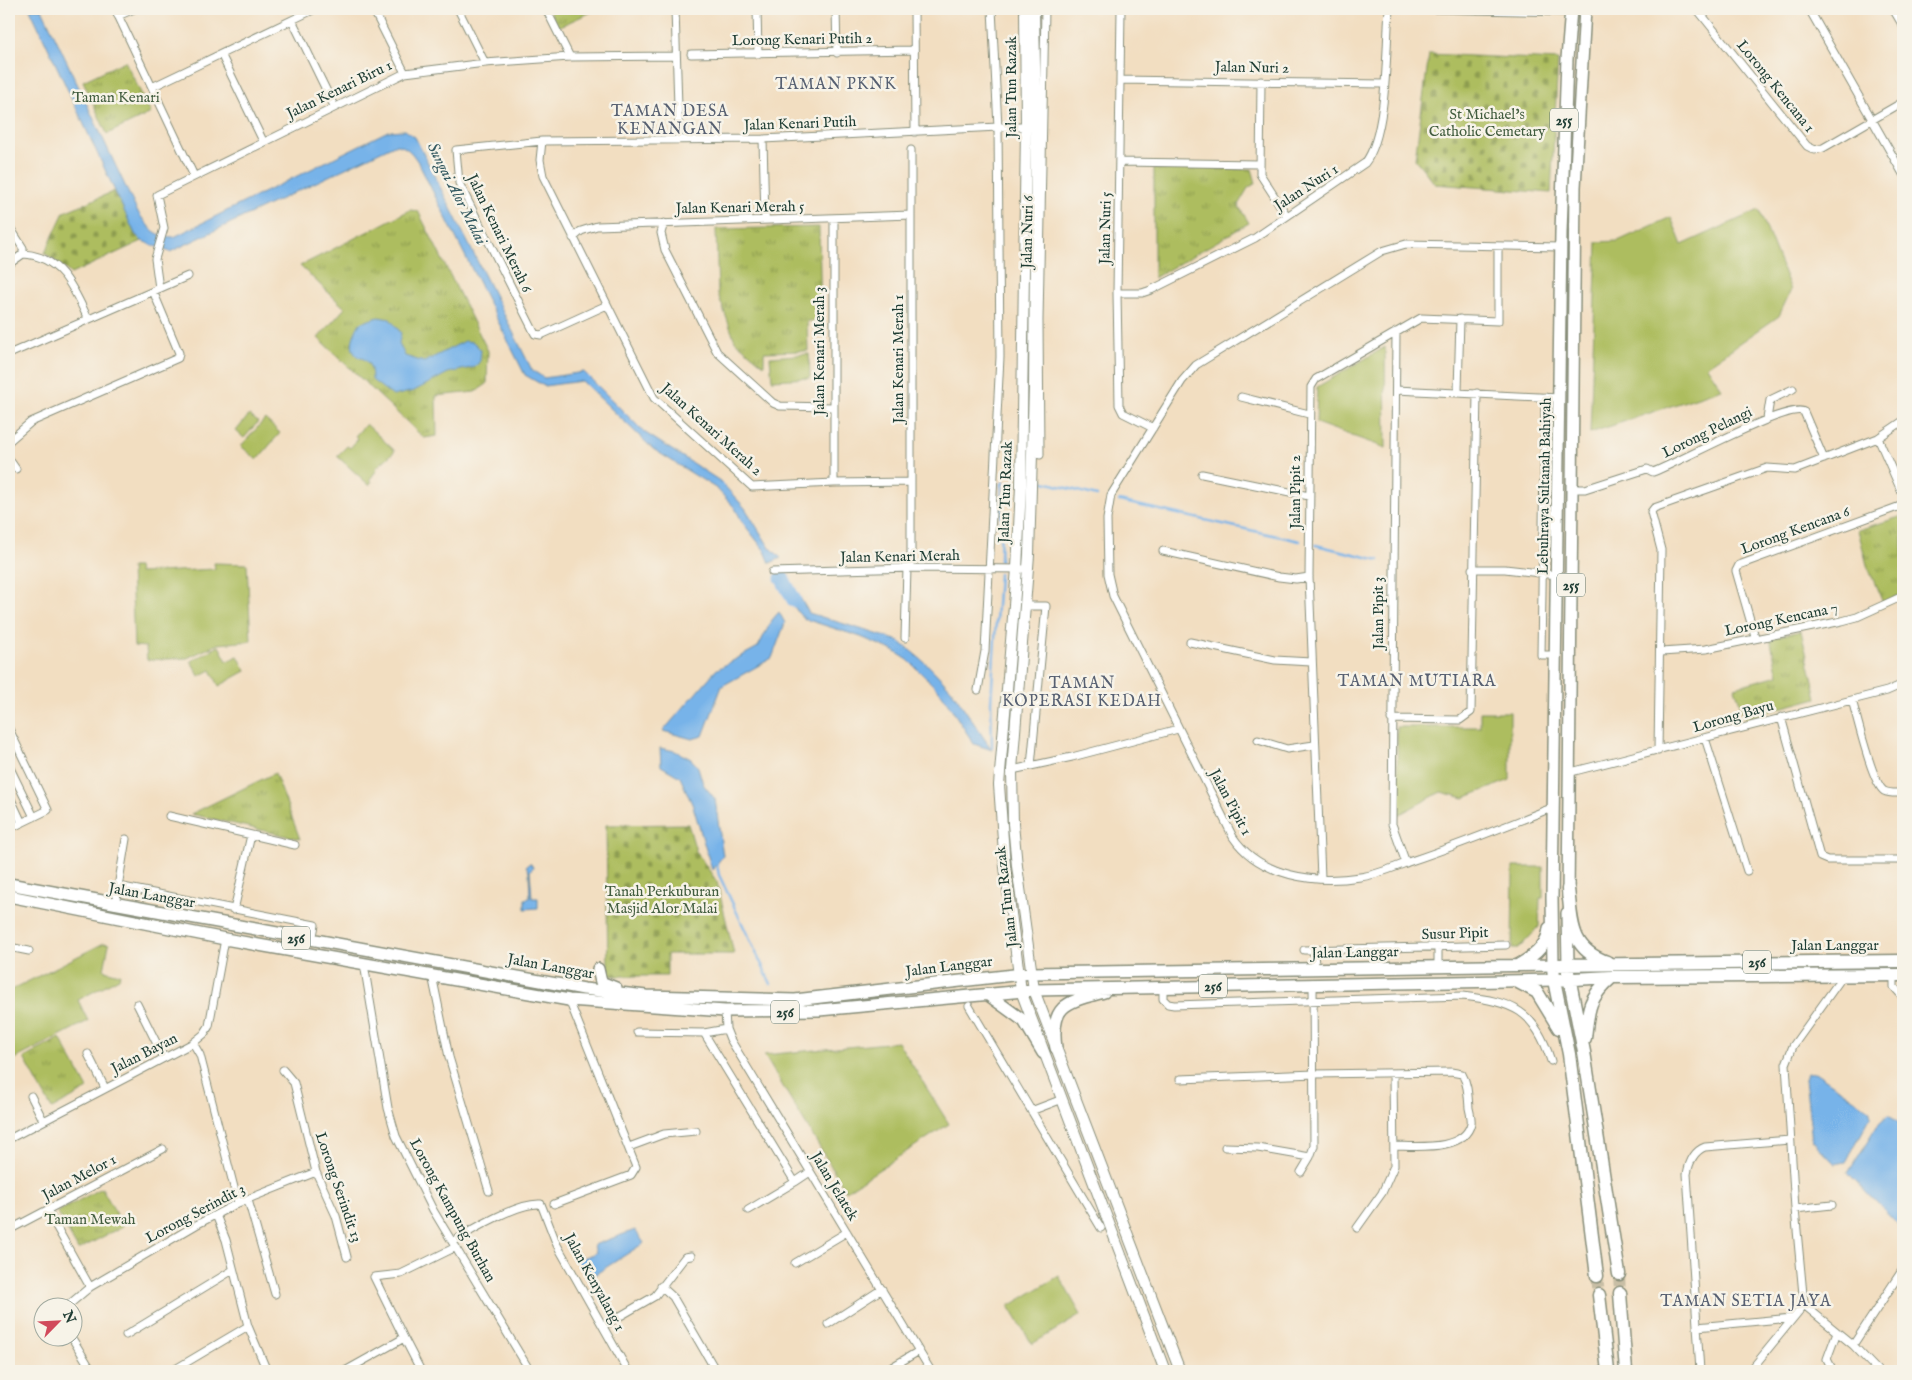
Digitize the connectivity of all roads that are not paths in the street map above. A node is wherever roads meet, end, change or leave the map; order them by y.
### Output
1 (134, 9) edge
2 (315, 9) edge
3 (373, 9) edge
4 (458, 9) edge
5 (546, 9) edge
6 (675, 9) edge
7 (757, 9) edge
8 (836, 9) edge
9 (914, 9) edge
10 (992, 9) edge
11 (1025, 9) edge
12 (1034, 9) edge
13 (1045, 9) edge
14 (1121, 9) edge
15 (1389, 9) edge
16 (1429, 9) edge
17 (1585, 9) edge
18 (1697, 9) edge
19 (1808, 9) edge
20 (1893, 9) edge
21 (1571, 10) edge
22 (117, 12) edge
23 (292, 20) junction
24 (1903, 26) edge
25 (914, 50) junction
26 (837, 53) junction
27 (221, 54) junction
28 (690, 54) dead end
29 (758, 54) junction
30 (676, 56) junction
31 (570, 57) junction
32 (485, 63) junction
33 (405, 73) junction
34 (1121, 80) junction
35 (1261, 81) junction
36 (1383, 84) junction
37 (152, 87) junction
38 (1903, 102) edge
39 (334, 106) junction
40 (1871, 120) junction
41 (998, 127) junction
42 (1026, 127) junction
43 (916, 132) junction
44 (763, 139) junction
45 (680, 140) junction
46 (263, 141) junction
47 (542, 141) junction
48 (456, 150) joint
49 (911, 150) dead end
50 (1120, 162) junction
51 (1260, 164) junction
52 (1903, 174) edge
53 (194, 176) junction
54 (911, 216) junction
55 (1287, 216) junction
56 (834, 219) junction
57 (765, 220) junction
58 (664, 223) junction
59 (9, 226) edge
60 (573, 238) junction
61 (1498, 247) junction
62 (1562, 247) junction
63 (23, 254) junction
64 (9, 264) edge
65 (188, 276) dead end
66 (156, 290) junction
67 (1118, 293) junction
68 (608, 306) junction
69 (88, 319) junction
70 (1460, 319) junction
71 (1396, 332) junction
72 (9, 354) edge
73 (1793, 389) dead end
74 (1396, 390) junction
75 (1458, 391) junction
76 (1477, 394) junction
77 (1241, 397) dead end
78 (1545, 397) junction
79 (1560, 398) junction
80 (833, 407) junction
81 (1309, 414) junction
82 (1767, 419) junction
83 (1903, 421) edge
84 (1153, 428) junction
85 (1878, 438) junction
86 (9, 440) edge
87 (1036, 443) junction
88 (1040, 455) dead end
89 (1824, 459) junction
90 (9, 460) edge
91 (16, 469) dead end
92 (1202, 474) dead end
93 (912, 482) junction
94 (834, 483) junction
95 (1571, 489) junction
96 (1903, 495) edge
97 (1309, 496) junction
98 (1903, 505) edge
99 (1163, 551) dead end
100 (909, 568) junction
101 (990, 568) junction
102 (1017, 569) junction
103 (1028, 569) junction
104 (1472, 569) junction
105 (772, 572) dead end
106 (1541, 572) junction
107 (1557, 575) junction
108 (1309, 577) junction
109 (1903, 596) edge
110 (1025, 606) junction
111 (1756, 637) junction
112 (905, 638) dead end
113 (1190, 642) dead end
114 (1661, 652) junction
115 (1556, 655) junction
116 (1311, 662) junction
117 (1903, 684) edge
118 (978, 690) dead end
119 (1852, 700) junction
120 (1781, 716) junction
121 (1391, 719) junction
122 (9, 729) edge
123 (1178, 729) junction
124 (1705, 738) junction
125 (1258, 740) dead end
126 (1314, 745) junction
127 (1555, 746) junction
128 (1658, 751) junction
129 (9, 766) edge
130 (1031, 766) junction
131 (1012, 770) junction
132 (1571, 772) junction
133 (1903, 793) edge
134 (9, 795) edge
135 (1554, 802) junction
136 (169, 816) dead end
137 (34, 817) junction
138 (22, 823) junction
139 (9, 829) edge
140 (252, 835) junction
141 (126, 839) dead end
142 (295, 845) dead end
143 (1903, 860) edge
144 (1406, 863) junction
145 (1747, 871) dead end
146 (1321, 878) junction
147 (9, 884) edge
148 (118, 886) junction
149 (1568, 889) junction
150 (9, 896) edge
151 (1552, 898) junction
152 (115, 905) junction
153 (234, 910) junction
154 (225, 939) junction
155 (312, 940) junction
156 (1506, 945) dead end
157 (9, 947) edge
158 (1438, 948) junction
159 (1304, 950) dead end
160 (1314, 950) junction
161 (29, 951) dead end
162 (1903, 961) edge
163 (1610, 963) junction
164 (364, 964) junction
165 (1554, 965) junction
166 (1568, 965) junction
167 (1516, 966) junction
168 (1438, 967) junction
169 (598, 969) dead end
170 (1309, 969) junction
171 (1031, 973) junction
172 (1018, 974) junction
173 (432, 975) junction
174 (1899, 975) edge
175 (1612, 976) junction
176 (1844, 976) junction
177 (1568, 979) junction
178 (1554, 980) junction
179 (1518, 982) junction
180 (1163, 987) junction
181 (1123, 988) junction
182 (1034, 990) junction
183 (1311, 990) junction
184 (1021, 991) junction
185 (987, 994) junction
186 (646, 996) junction
187 (1903, 997) edge
188 (569, 1000) junction
189 (137, 1004) dead end
190 (969, 1006) dead end
191 (725, 1011) junction
192 (726, 1029) junction
193 (637, 1032) dead end
194 (704, 1033) junction
195 (193, 1043) junction
196 (1056, 1048) junction
197 (1584, 1052) junction
198 (1043, 1053) junction
199 (88, 1054) dead end
200 (1569, 1054) junction
201 (164, 1058) junction
202 (1551, 1061) dead end
203 (283, 1070) dead end
204 (1393, 1073) junction
205 (1315, 1074) junction
206 (1180, 1079) dead end
207 (105, 1088) junction
208 (31, 1096) dead end
209 (1060, 1100) junction
210 (1031, 1111) junction
211 (43, 1120) junction
212 (696, 1131) dead end
213 (9, 1139) edge
214 (1790, 1140) junction
215 (1394, 1146) junction
216 (629, 1147) junction
217 (1225, 1147) dead end
218 (163, 1149) dead end
219 (1310, 1157) junction
220 (316, 1172) junction
221 (810, 1172) junction
222 (1301, 1172) dead end
223 (795, 1182) junction
224 (488, 1191) dead end
225 (248, 1200) junction
226 (238, 1203) junction
227 (554, 1204) dead end
228 (1832, 1205) dead end
229 (1795, 1209) junction
230 (47, 1210) junction
231 (748, 1210) dead end
232 (216, 1215) junction
233 (1102, 1228) dead end
234 (1357, 1228) dead end
235 (9, 1230) edge
236 (847, 1232) junction
237 (455, 1245) junction
238 (692, 1256) dead end
239 (347, 1257) dead end
240 (795, 1264) dead end
241 (1903, 1269) edge
242 (233, 1270) junction
243 (1619, 1274) tunnel mouth
244 (1597, 1276) tunnel mouth
245 (661, 1286) junction
246 (90, 1287) junction
247 (882, 1290) junction
248 (1620, 1293) tunnel mouth
249 (275, 1294) dead end
250 (1599, 1295) tunnel mouth
251 (77, 1298) edge
252 (1804, 1305) junction
253 (1792, 1318) junction
254 (828, 1324) dead end
255 (248, 1326) junction
256 (603, 1326) junction
257 (1697, 1327) junction
258 (1837, 1332) junction
259 (126, 1335) dead end
260 (404, 1338) junction
261 (1853, 1345) junction
262 (78, 1348) edge
263 (919, 1351) junction
264 (92, 1371) edge
265 (172, 1371) edge
266 (267, 1371) edge
267 (345, 1371) edge
268 (421, 1371) edge
269 (530, 1371) edge
270 (628, 1371) edge
271 (716, 1371) edge
272 (885, 1371) edge
273 (931, 1371) edge
274 (1165, 1371) edge
275 (1180, 1371) edge
276 (1608, 1371) edge
277 (1626, 1371) edge
278 (1700, 1371) edge
279 (1750, 1371) edge
280 (1833, 1371) edge
281 (1878, 1371) edge

1 - 22 street
2 - 23 street
3 - 33 street
4 - 32 street
5 - 31 street
6 - 30 street
7 - 29 street
8 - 26 street
9 - 25 street
10 - 41 street
11 - 42 main road, Jalan Tun Razak
12 - 87 main road, Jalan Tun Razak
13 - 87 street, Jalan Nuri 6
14 - 34 street, Jalan Nuri 5
15 - 36 street, Jalan Nuri 1
16 - 21 street
17 - 95 main road, Lebuhraya Sultanah Bahiyah / 255
18 - 40 street, Lorong Kencana 1
19 - 40 street
20 - 24 street
21 - 62 main road, Lebuhraya Sultanah Bahiyah / 255
22 - 37 street
23 - 27 street
23 - 39 street
25 - 26 street, Lorong Kenari Putih 2
25 - 43 street
26 - 29 street, Lorong Kenari Putih 2
27 - 37 street
27 - 46 street
28 - 29 street, Lorong Kenari Putih 2
30 - 31 street, Jalan Kenari Biru 1
30 - 45 street
31 - 32 street, Jalan Kenari Biru 1
32 - 33 street, Jalan Kenari Biru 1
33 - 39 street, Jalan Kenari Biru 1
34 - 35 street, Jalan Nuri 2
34 - 50 street, Jalan Nuri 5
35 - 36 street, Jalan Nuri 2
35 - 51 street
36 - 55 street, Jalan Nuri 1
37 - 53 street
38 - 40 street, Lorong Kencana 1
39 - 46 street, Jalan Kenari Biru 1
40 - 52 street
41 - 42 street, Jalan Kenari Putih
41 - 43 street, Jalan Kenari Putih
41 - 101 street
42 - 102 main road, Jalan Tun Razak
43 - 44 street, Jalan Kenari Putih
44 - 45 street, Jalan Kenari Putih
44 - 57 street
45 - 47 street, Jalan Kenari Putih
46 - 53 street, Jalan Kenari Biru 1
47 - 48 street, Jalan Kenari Putih
47 - 60 street, Jalan Kenari Merah 2
48 - 68 street, Jalan Kenari Merah 6
49 - 54 street, Jalan Kenari Merah 1
50 - 51 street
50 - 67 street, Jalan Nuri 5
51 - 55 street
53 - 66 street, Jalan Kenari Biru 1
54 - 56 street, Jalan Kenari Merah 5
54 - 93 street, Jalan Kenari Merah 1
55 - 67 street, Jalan Nuri 1
56 - 57 street, Jalan Kenari Merah 5
56 - 80 street, Jalan Kenari Merah 3
57 - 58 street, Jalan Kenari Merah 5
58 - 60 street, Jalan Kenari Merah 5
58 - 80 street
59 - 63 street
60 - 68 street, Jalan Kenari Merah 2
61 - 62 street, Jalan Pipit 1
61 - 70 street, Jalan Pipit 2
61 - 84 street, Jalan Pipit 1
62 - 79 main road, Lebuhraya Sultanah Bahiyah / 255
63 - 64 street
63 - 69 street
65 - 66 street
66 - 69 street
66 - 86 street
67 - 84 street, Jalan Nuri 5
68 - 94 street, Jalan Kenari Merah 2
69 - 72 street
70 - 71 street, Jalan Pipit 2
70 - 75 street
71 - 74 street, Jalan Pipit 3
71 - 81 street, Jalan Pipit 2
73 - 82 street
74 - 75 street
74 - 121 street, Jalan Pipit 3
75 - 76 street
76 - 78 street
76 - 104 street
77 - 81 street
78 - 79 street
78 - 106 street
79 - 107 main road, Lebuhraya Sultanah Bahiyah / 255
80 - 94 street, Jalan Kenari Merah 3
81 - 97 street, Jalan Pipit 2
82 - 89 street, Lorong Pelangi
82 - 95 street, Lorong Pelangi
83 - 85 street
84 - 123 street, Jalan Pipit 1
85 - 89 street
85 - 96 street
87 - 88 street, Jalan Nuri 6
87 - 103 main road, Jalan Tun Razak
89 - 114 street
90 - 91 street
92 - 97 street
93 - 94 street, Jalan Kenari Merah 2
93 - 100 street, Jalan Kenari Merah 1
95 - 132 main road, Lebuhraya Sultanah Bahiyah / 255
97 - 108 street, Jalan Pipit 2
98 - 111 street, Lorong Kencana 6
99 - 108 street
100 - 101 street, Jalan Kenari Merah
100 - 105 street, Jalan Kenari Merah
100 - 112 street, Jalan Kenari Merah 1
101 - 102 street, Jalan Kenari Merah
101 - 118 street
102 - 103 street, Jalan Kenari Merah
102 - 172 main road, Jalan Tun Razak
103 - 110 main road, Jalan Tun Razak
104 - 106 street
104 - 121 street
106 - 107 street
106 - 115 street
107 - 115 main road, Lebuhraya Sultanah Bahiyah / 255
108 - 116 street, Jalan Pipit 2
109 - 111 street, Lorong Kencana 7
110 - 130 street
110 - 131 main road, Jalan Tun Razak
111 - 114 street, Lorong Kencana 7
113 - 116 street
114 - 128 street
115 - 127 main road, Lebuhraya Sultanah Bahiyah / 255
116 - 126 street, Jalan Pipit 2
117 - 119 street, Lorong Bayu
119 - 120 street, Lorong Bayu
119 - 133 street
120 - 124 street, Lorong Bayu
120 - 143 street
121 - 144 street, Jalan Pipit 3
122 - 137 street
123 - 130 street
123 - 146 street, Jalan Pipit 1
124 - 128 street, Lorong Bayu
124 - 145 street
125 - 126 street
126 - 146 street, Jalan Pipit 2
127 - 132 main road
127 - 135 main road, Lebuhraya Sultanah Bahiyah / 255
128 - 132 street, Lorong Bayu
129 - 137 street
130 - 131 street
131 - 171 main road, Jalan Tun Razak
132 - 135 main road
132 - 149 main road, Lebuhraya Sultanah Bahiyah / 255
134 - 138 street
135 - 144 street, Jalan Pipit 1
135 - 151 main road, Lebuhraya Sultanah Bahiyah / 255
136 - 140 street
137 - 138 street
138 - 139 street
140 - 142 street
140 - 153 street
141 - 148 street
144 - 146 street, Jalan Pipit 1
147 - 152 main road, Jalan Langgar / 256
148 - 152 street
148 - 153 street
149 - 163 highway
149 - 166 main road, Lebuhraya Sultanah Bahiyah / 255
150 - 154 main road, Jalan Langgar / 256
151 - 165 main road, Lebuhraya Sultanah Bahiyah / 255
151 - 167 main road
152 - 155 main road, Jalan Langgar / 256
153 - 155 street
154 - 164 main road, Jalan Langgar / 256
154 - 195 street, Jalan Bayan
155 - 186 main road, Jalan Langgar / 256
156 - 158 street, Susur Pipit
157 - 161 street
158 - 160 street, Susur Pipit
158 - 168 street
159 - 160 street, Susur Pipit
160 - 170 street
162 - 163 highway, Jalan Langgar / 256
163 - 166 highway, Jalan Langgar / 256
164 - 173 main road, Jalan Langgar / 256
164 - 237 street, Lorong Kampung Burhan
165 - 166 highway, Jalan Langgar / 256
165 - 167 main road, Jalan Langgar / 256
165 - 178 highway, 255
166 - 177 highway, 255
167 - 168 main road, Jalan Langgar / 256
168 - 170 main road, Jalan Langgar / 256
169 - 186 main road
170 - 171 main road, Jalan Langgar / 256
170 - 183 main road
171 - 172 main road, Jalan Langgar / 256
171 - 182 main road, Jalan Tun Razak
172 - 184 main road, Jalan Tun Razak
172 - 186 main road, Jalan Langgar / 256
173 - 188 main road, Jalan Langgar / 256
173 - 224 street
174 - 176 highway, Jalan Langgar / 256
174 - 187 street
175 - 176 highway, Jalan Langgar / 256
175 - 177 highway, Jalan Langgar / 256
175 - 197 highway
176 - 214 street
177 - 178 highway, Jalan Langgar / 256
177 - 197 highway
178 - 179 main road, Jalan Langgar / 256
178 - 200 highway
179 - 183 main road, Jalan Langgar / 256
179 - 200 highway
180 - 181 main road, Jalan Langgar / 256
180 - 183 main road, Jalan Langgar / 256
180 - 183 street
181 - 182 main road, Jalan Langgar / 256
181 - 196 main road
182 - 184 main road, Jalan Langgar / 256
182 - 196 main road, Jalan Tun Razak
183 - 202 street
183 - 205 street
184 - 185 main road, Jalan Langgar / 256
184 - 198 main road, Jalan Tun Razak
185 - 191 main road, Jalan Langgar / 256
185 - 198 main road
188 - 191 main road, Jalan Langgar / 256
188 - 216 street
189 - 201 street
190 - 210 street
191 - 192 street, Jalan Jelatek
192 - 194 street
192 - 221 street, Jalan Jelatek
193 - 194 street
194 - 223 street
195 - 201 street, Jalan Bayan
195 - 226 street
196 - 275 main road, Jalan Tun Razak
197 - 243 highway
198 - 209 main road, Jalan Tun Razak
199 - 207 street
200 - 244 highway
201 - 207 street, Jalan Bayan
203 - 220 street, Lorong Serindit 13
204 - 205 street
204 - 215 street
204 - 215 street
205 - 206 street
205 - 219 street
207 - 211 street, Jalan Bayan
208 - 211 street
209 - 210 street
209 - 274 main road, Jalan Tun Razak
210 - 233 street
211 - 213 street, Jalan Bayan
212 - 216 street
214 - 229 street
214 - 257 street
215 - 234 street
216 - 227 street
217 - 219 street
218 - 230 street, Jalan Melor 1
219 - 222 street
220 - 225 street, Lorong Serindit 3
220 - 239 street, Lorong Serindit 13
221 - 223 street
221 - 236 street, Jalan Jelatek
223 - 231 street
225 - 226 street, Lorong Serindit 3
225 - 249 street
226 - 232 street, Lorong Serindit 3
228 - 229 street
229 - 252 street
230 - 235 street, Jalan Melor 1
230 - 246 street
232 - 242 street
232 - 246 street, Lorong Serindit 3
236 - 240 street
236 - 247 street, Jalan Jelatek
237 - 256 street, Jalan Kenyalang 1
237 - 260 street
237 - 269 street, Lorong Kampung Burhan
238 - 245 street
241 - 261 street
242 - 255 street
242 - 259 street
245 - 256 street
245 - 271 street
246 - 251 street, Lorong Serindit 3
247 - 254 street
247 - 263 street, Jalan Jelatek
248 - 277 highway
250 - 276 highway
252 - 253 street
252 - 258 street
253 - 257 street
253 - 279 street
255 - 265 street
255 - 266 street
256 - 270 street, Jalan Kenyalang 1
257 - 278 street
258 - 261 street
258 - 280 street
260 - 267 street
260 - 268 street
261 - 281 street
262 - 264 street
263 - 272 street
263 - 273 street, Jalan Jelatek

